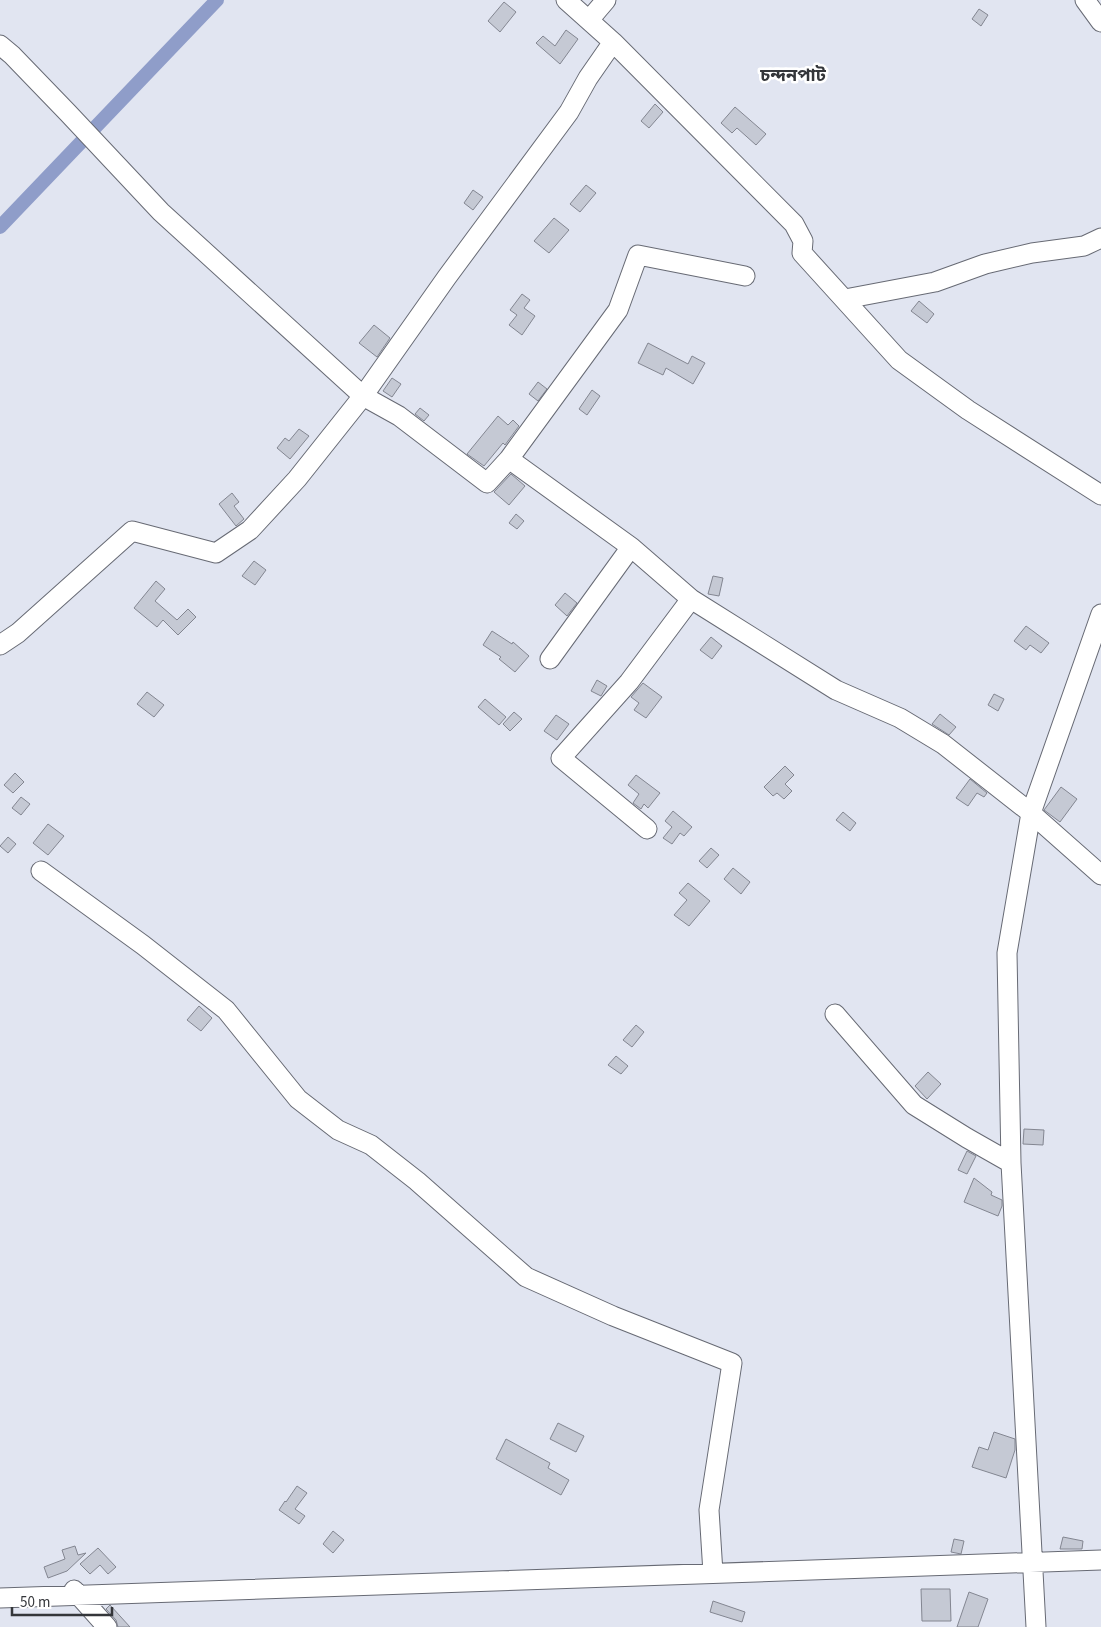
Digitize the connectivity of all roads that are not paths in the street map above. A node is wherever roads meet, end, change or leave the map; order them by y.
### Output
1 (566, 0) edge
2 (606, 0) edge
3 (1085, 0) edge
4 (589, 20) junction
5 (1101, 22) edge
6 (613, 42) junction
7 (0, 45) edge
8 (1101, 238) edge
9 (744, 276) dead end
10 (845, 299) junction
11 (363, 396) junction
12 (508, 459) junction
13 (1101, 495) edge
14 (631, 547) junction
15 (692, 599) junction
16 (1101, 614) edge
17 (0, 645) edge
18 (550, 659) dead end
19 (1031, 813) junction
20 (647, 829) dead end
21 (41, 871) dead end
22 (1101, 875) edge
23 (835, 1014) dead end
24 (1010, 1163) junction
25 (1101, 1560) edge
26 (1032, 1562) junction
27 (713, 1574) junction
28 (76, 1592) junction
29 (0, 1598) edge
30 (107, 1627) edge
31 (1036, 1627) edge

1 - 4 street
2 - 4 street
3 - 5 street
4 - 6 street
6 - 10 street
6 - 11 street
7 - 11 street
8 - 10 street
9 - 12 street
10 - 13 street
11 - 12 street
11 - 17 street
12 - 14 street
14 - 15 street
14 - 18 street
15 - 19 street
15 - 20 street
16 - 19 street
19 - 22 street
19 - 24 street
21 - 27 street
23 - 24 street
24 - 26 street
25 - 26 street
26 - 27 street
26 - 31 street
27 - 28 street
28 - 29 street
28 - 30 street

